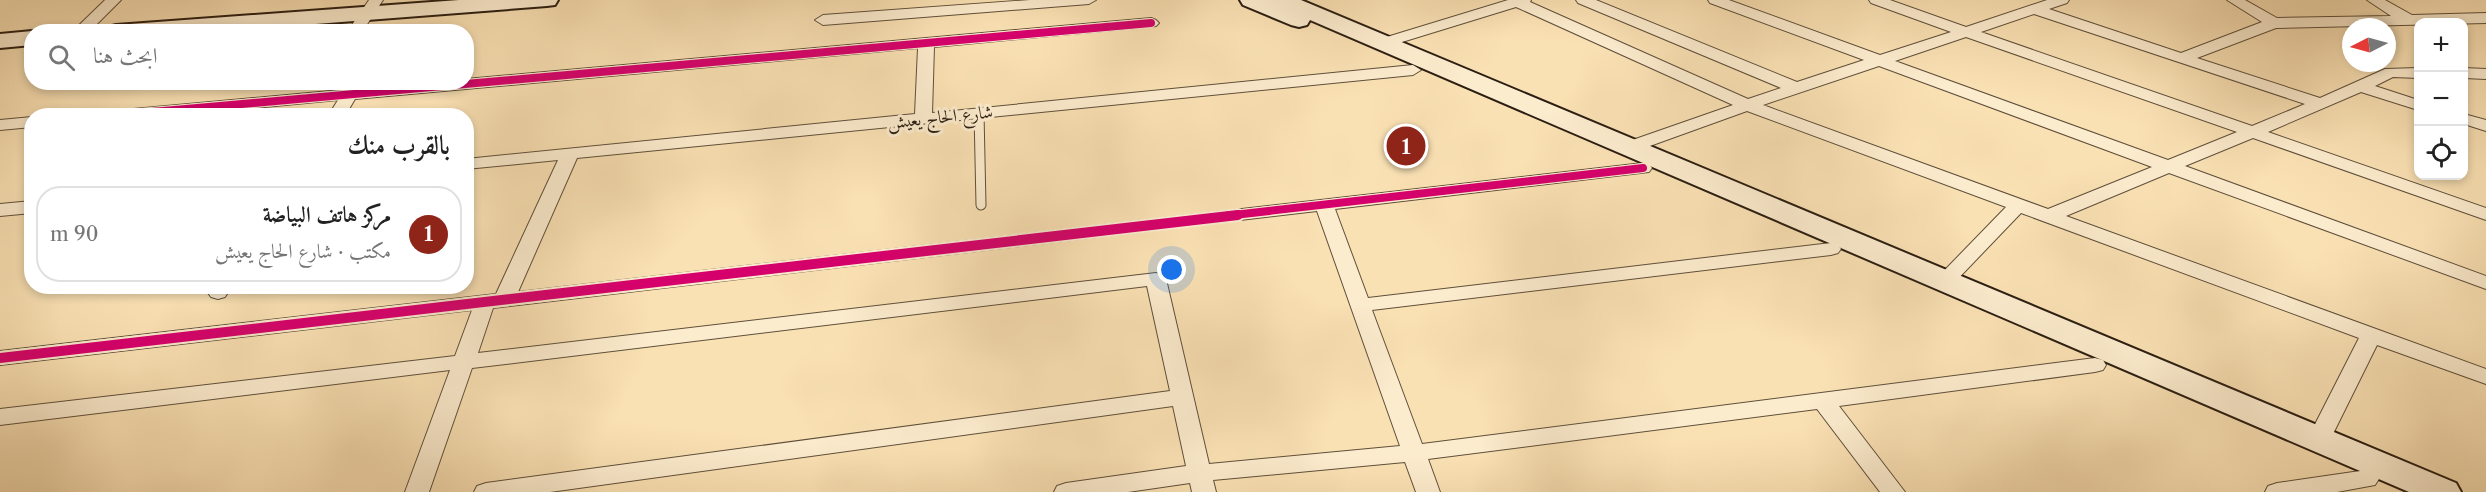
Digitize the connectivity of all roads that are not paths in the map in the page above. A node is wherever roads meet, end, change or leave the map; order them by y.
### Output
1 (114, 0) edge
2 (548, 0) edge
3 (874, 0) edge
4 (1089, 0) edge
5 (1251, 0) edge
6 (1583, 0) edge
7 (1715, 0) edge
8 (1876, 0) edge
9 (2062, 0) edge
10 (2234, 0) edge
11 (2374, 0) edge
12 (1521, 1) edge
13 (1299, 3) edge
14 (2036, 10) junction
15 (366, 15) edge
16 (2486, 18) edge
17 (2408, 19) junction
18 (823, 20) dead end
19 (2274, 22) junction
20 (1151, 23) dead end
21 (88, 24) edge
22 (234, 24) edge
23 (873, 32) junction
24 (1962, 32) junction
25 (24, 39) edge
26 (0, 41) edge
27 (926, 43) junction
28 (1383, 43) junction
29 (2182, 58) junction
30 (1881, 60) junction
31 (1413, 70) junction
32 (2414, 73) edge
33 (2468, 74) edge
34 (2486, 74) edge
35 (474, 79) edge
36 (2359, 86) junction
37 (1796, 88) junction
38 (316, 90) edge
39 (384, 90) edge
40 (350, 94) junction
41 (311, 97) junction
42 (2321, 104) junction
43 (2414, 104) edge
44 (1747, 105) junction
45 (192, 108) edge
46 (341, 108) edge
47 (979, 113) junction
48 (922, 119) junction
49 (2468, 121) edge
50 (24, 123) edge
51 (0, 125) edge
52 (2486, 126) edge
53 (2250, 132) junction
54 (570, 154) junction
55 (1637, 158) junction
56 (474, 163) edge
57 (2168, 166) junction
58 (981, 205) dead end
59 (1324, 205) junction
60 (2018, 205) junction
61 (24, 208) edge
62 (0, 210) edge
63 (2486, 214) edge
64 (2048, 216) junction
65 (1831, 249) junction
66 (1945, 281) junction
67 (2486, 283) edge
68 (494, 301) junction
69 (1360, 305) junction
70 (2372, 335) junction
71 (0, 358) edge
72 (464, 362) junction
73 (2095, 365) junction
74 (2486, 377) edge
75 (1182, 397) junction
76 (1824, 400) junction
77 (0, 417) edge
78 (2319, 440) junction
79 (1414, 453) junction
80 (2367, 479) junction
81 (1202, 482) edge
82 (417, 492) edge
83 (486, 492) edge
84 (1066, 492) edge
85 (1428, 492) edge
86 (1893, 492) edge
87 (2277, 492) edge
88 (2397, 492) edge
89 (2443, 492) edge

1 - 21 street
2 - 15 main road
3 - 23 street
4 - 23 street
5 - 31 main road
6 - 37 street
7 - 30 street
8 - 24 street
9 - 14 street
10 - 19 street
11 - 17 street
12 - 28 street
12 - 44 street
13 - 28 main road
14 - 24 street
14 - 29 street
15 - 22 main road
16 - 17 street
17 - 19 street
18 - 23 street
19 - 29 street
20 - 27 street
23 - 27 street
23 - 35 street
24 - 30 street
24 - 53 street
25 - 26 main road
27 - 48 street
28 - 55 main road
29 - 42 street
30 - 37 street
30 - 57 street
31 - 47 street, شارع الحاج يعيش
31 - 55 main road
32 - 36 street
33 - 34 street
36 - 42 street
36 - 43 street
37 - 44 street
38 - 41 street
39 - 40 street
40 - 41 street
40 - 46 street
41 - 45 street
42 - 53 street
44 - 55 street
44 - 60 street
47 - 48 street, شارع الحاج يعيش
47 - 58 lane
48 - 54 street, شارع الحاج يعيش
49 - 52 street
50 - 51 street
53 - 57 street
53 - 63 street
54 - 56 street, شارع الحاج يعيش
54 - 68 street
55 - 59 street
55 - 65 main road
55 - 66 main road
57 - 64 street
57 - 67 street
59 - 68 street
59 - 69 street
60 - 64 street
60 - 66 street
61 - 62 street
64 - 70 street
65 - 69 street
65 - 73 main road
66 - 78 main road
68 - 71 street
68 - 72 street
69 - 79 street
70 - 74 street
70 - 78 street
72 - 75 street
72 - 77 street
72 - 82 street
73 - 76 street
73 - 80 main road
75 - 81 street
75 - 83 street
76 - 79 street
76 - 86 street
78 - 89 main road
79 - 81 street
79 - 85 street
80 - 87 street
80 - 88 main road
81 - 84 street

